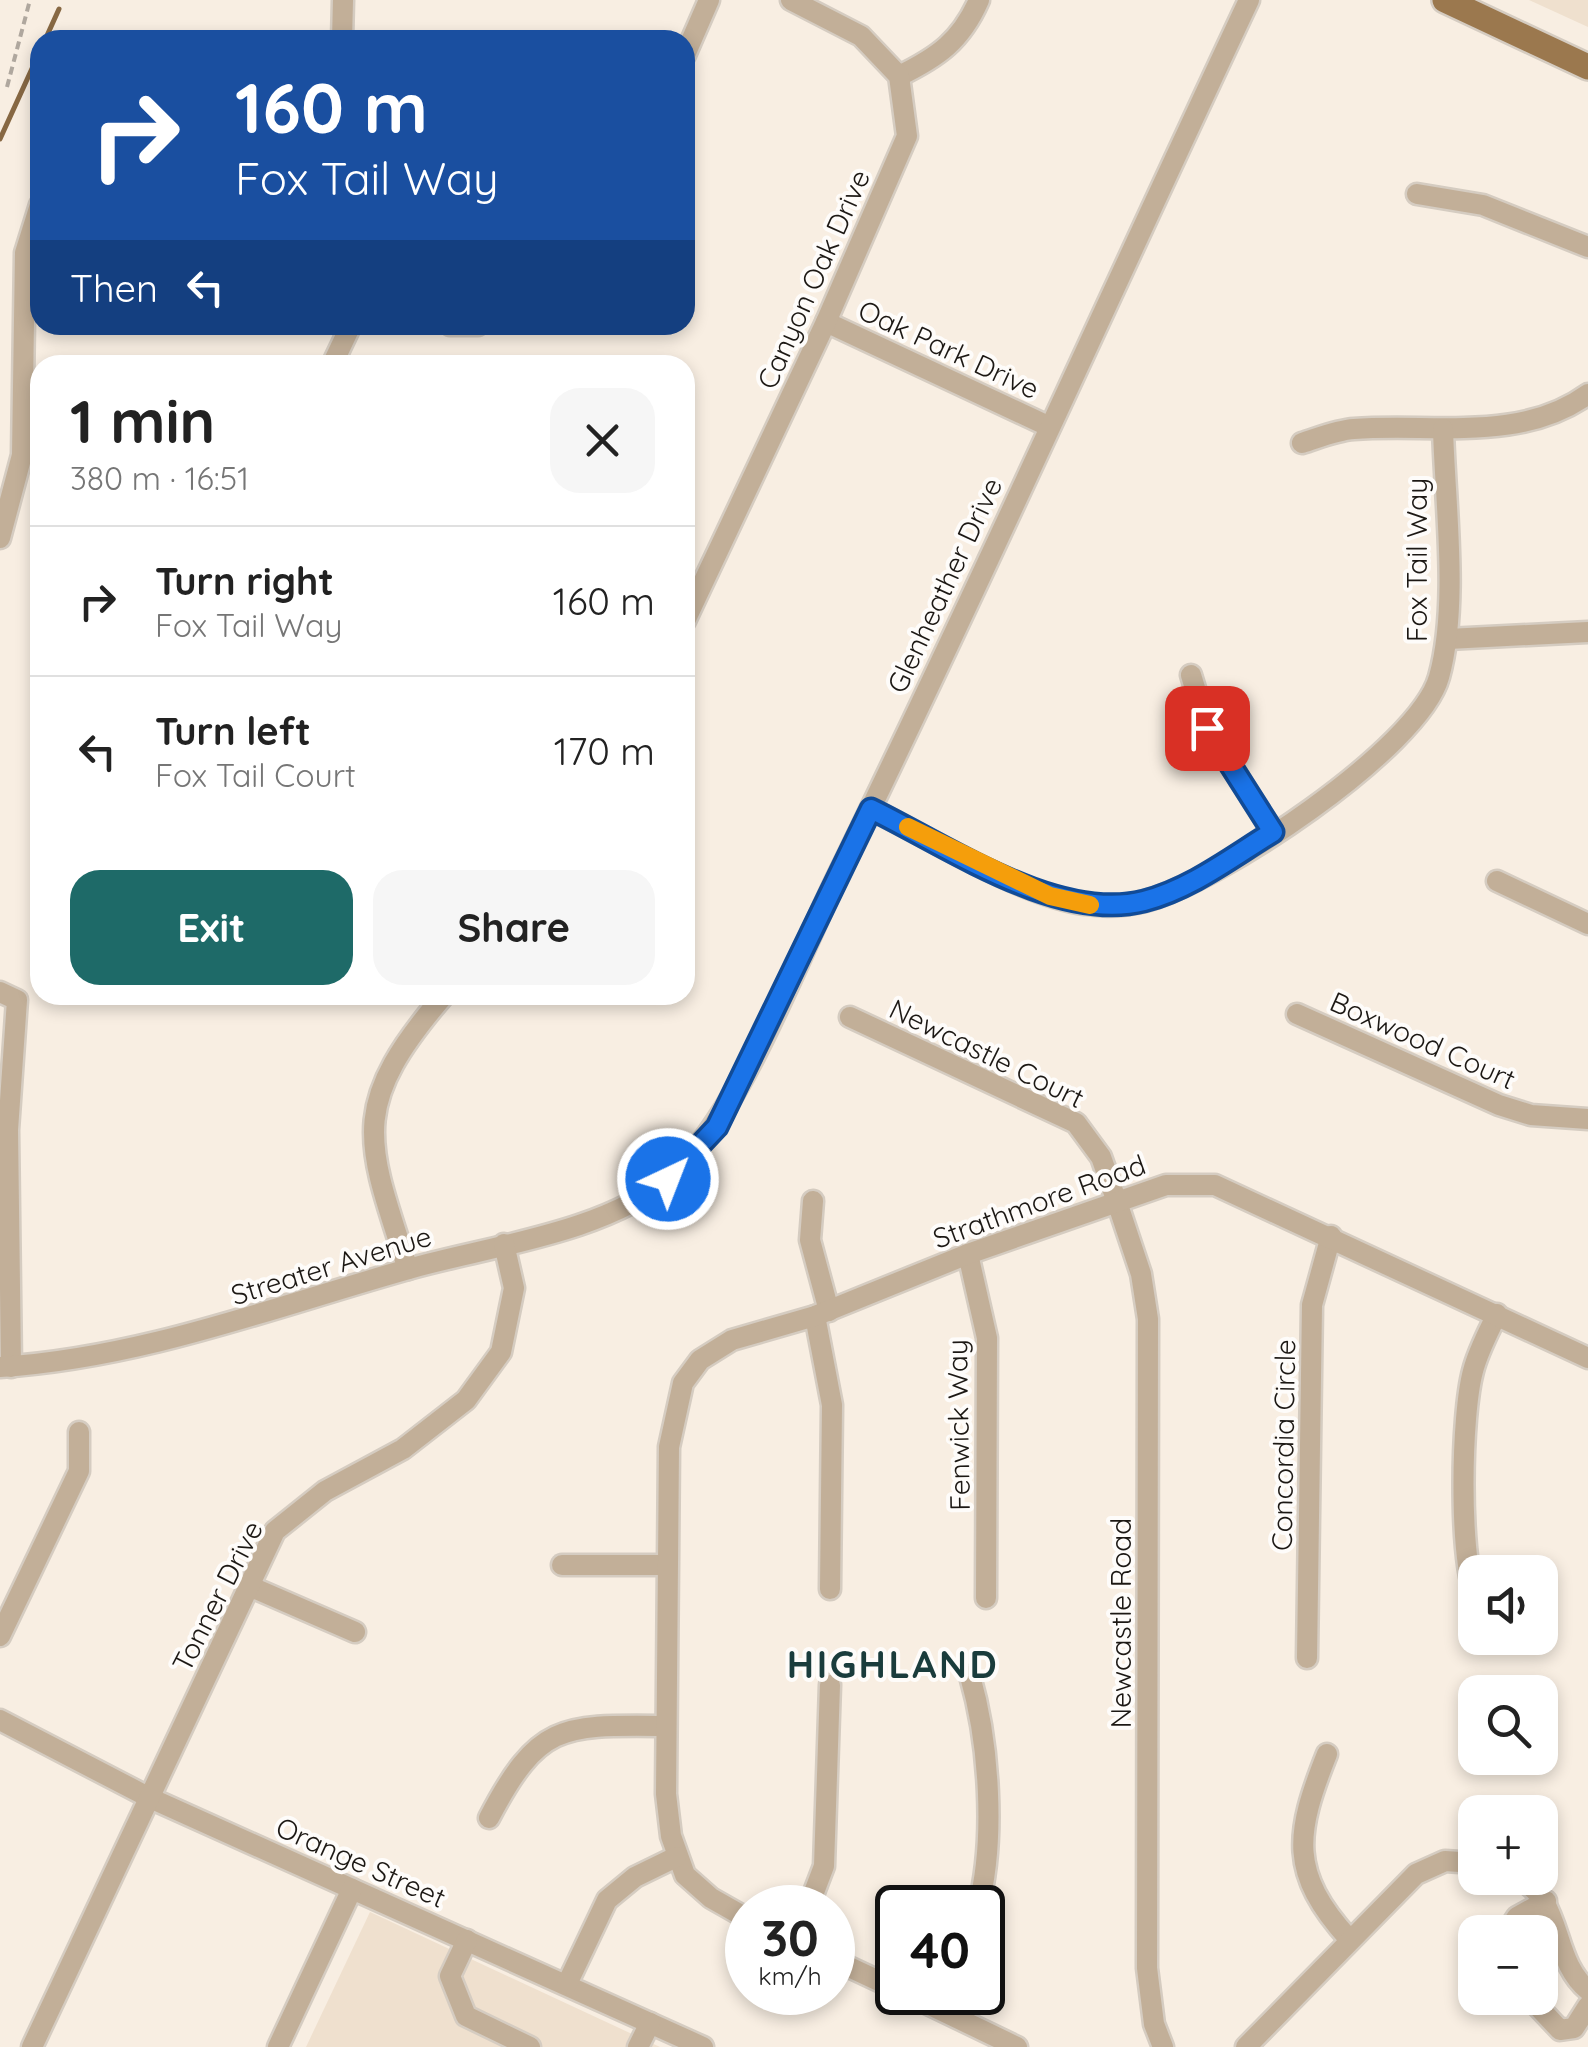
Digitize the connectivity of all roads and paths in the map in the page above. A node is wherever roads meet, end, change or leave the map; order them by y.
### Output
1 (30, 0) edge
2 (343, 0) edge
3 (710, 0) edge
4 (791, 0) edge
5 (979, 0) edge
6 (1249, 0) edge
7 (1445, 0) edge
8 (1480, 7) edge
9 (342, 30) edge
10 (695, 33) edge
11 (1588, 66) edge
12 (899, 76) junction
13 (7, 87) dead end
14 (1416, 194) dead end
15 (30, 237) edge
16 (1588, 247) edge
17 (826, 322) junction
18 (1588, 394) edge
19 (1048, 426) junction
20 (1442, 429) junction
21 (1302, 442) dead end
22 (0, 538) edge
23 (695, 599) edge
24 (1588, 632) edge
25 (1448, 640) junction
26 (1191, 676) dead end
27 (871, 809) junction
28 (1273, 832) junction
29 (1496, 881) dead end
30 (1588, 924) edge
31 (8, 996) edge
32 (436, 1005) edge
33 (1297, 1014) dead end
34 (850, 1017) dead end
35 (1588, 1118) edge
36 (668, 1179) joint
37 (813, 1201) dead end
38 (1118, 1202) junction
39 (1331, 1236) junction
40 (504, 1244) junction
41 (968, 1254) junction
42 (408, 1269) junction
43 (822, 1313) junction
44 (1497, 1314) junction
45 (1588, 1358) edge
46 (5, 1367) edge
47 (79, 1432) dead end
48 (1466, 1555) edge
49 (666, 1564) junction
50 (562, 1565) dead end
51 (250, 1586) junction
52 (830, 1590) dead end
53 (986, 1598) dead end
54 (355, 1632) dead end
55 (0, 1636) edge
56 (1307, 1658) dead end
57 (970, 1676) dead end
58 (830, 1685) dead end
59 (0, 1720) edge
60 (666, 1726) junction
61 (1328, 1754) dead end
62 (150, 1798) junction
63 (488, 1818) dead end
64 (676, 1857) junction
65 (1458, 1864) edge
66 (817, 1885) edge
67 (983, 1885) edge
68 (352, 1889) junction
69 (1539, 1895) edge
70 (1546, 1901) junction
71 (725, 1906) edge
72 (1521, 1915) edge
73 (1349, 1939) junction
74 (468, 1940) junction
75 (566, 1984) junction
76 (1588, 1990) edge
77 (1588, 2006) edge
78 (964, 2015) edge
79 (1546, 2015) edge
80 (650, 2023) junction
81 (32, 2047) edge
82 (278, 2047) edge
83 (530, 2047) edge
84 (638, 2047) edge
85 (702, 2047) edge
86 (1017, 2047) edge
87 (1163, 2047) edge
88 (1246, 2047) edge

1 - 13 path
2 - 9 street
3 - 10 street
4 - 12 street
5 - 12 street
6 - 19 street, Glenheather Drive
7 - 8 main road
8 - 11 main road
12 - 17 street, Canyon Oak Drive
14 - 16 street
15 - 22 street
17 - 19 street, Oak Park Drive
17 - 23 street, Canyon Oak Drive
18 - 20 street
19 - 27 street, Glenheather Drive
20 - 21 street
20 - 25 street, Fox Tail Way
24 - 25 street
25 - 28 street, Fox Tail Way
26 - 28 street
27 - 28 street, Fox Tail Way
27 - 36 street, Glenheather Drive
29 - 30 street
31 - 46 street
32 - 42 street
33 - 35 street, Boxwood Court
34 - 38 street, Newcastle Court
36 - 40 street, Streater Avenue
37 - 43 street
38 - 39 street, Strathmore Road
38 - 41 street, Strathmore Road
38 - 87 street, Newcastle Road
39 - 44 street, Strathmore Road
39 - 56 street, Concordia Circle
40 - 42 street, Streater Avenue
40 - 51 street, Tonner Drive
41 - 43 street, Strathmore Road
41 - 53 street, Fenwick Way
42 - 46 street, Streater Avenue
43 - 49 street, Strathmore Road
43 - 52 street
44 - 45 street, Strathmore Road
44 - 48 street
47 - 55 street
49 - 50 street
49 - 60 street, Strathmore Road
51 - 54 street
51 - 62 street, Tonner Drive
57 - 67 street
58 - 66 street
59 - 62 street, Orange Street
60 - 63 street
60 - 64 street, Strathmore Road
61 - 73 street
62 - 68 street, Orange Street
62 - 81 street, Tonner Drive
64 - 71 street
64 - 75 street
65 - 73 street
68 - 74 street, Orange Street
68 - 82 street
69 - 70 street
70 - 72 street
70 - 76 street
73 - 88 street
74 - 75 street, Orange Street
74 - 83 street
75 - 80 street, Orange Street
77 - 79 street
78 - 86 street
80 - 84 street
80 - 85 street, Orange Street

